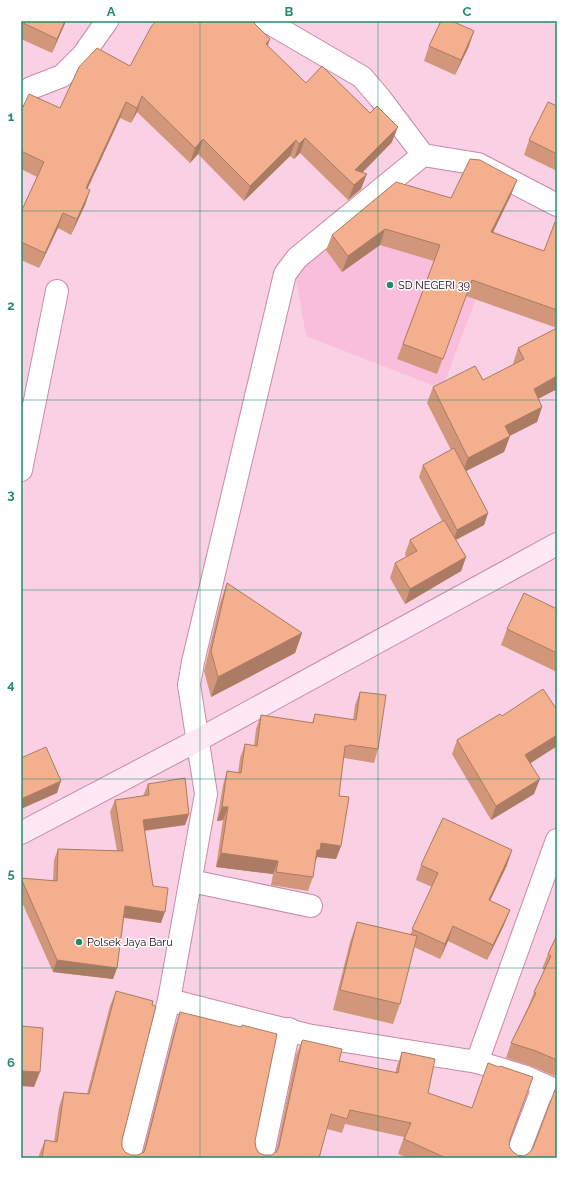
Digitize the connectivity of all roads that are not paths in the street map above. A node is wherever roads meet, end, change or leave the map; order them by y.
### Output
1 (107, 21) edge
2 (266, 21) edge
3 (21, 94) edge
4 (423, 154) junction
5 (557, 205) edge
6 (57, 291) dead end
7 (21, 470) edge
8 (557, 544) edge
9 (198, 740) junction
10 (21, 833) edge
11 (557, 840) edge
12 (191, 882) junction
13 (311, 906) dead end
14 (169, 1000) junction
15 (289, 1029) junction
16 (477, 1062) junction
17 (551, 1088) edge
18 (129, 1158) edge
19 (262, 1158) edge
20 (516, 1158) edge

1 - 3 street
2 - 4 street
4 - 5 street
4 - 9 street
6 - 7 street
8 - 9 main road
9 - 10 main road
9 - 12 street
11 - 16 street
12 - 13 street
12 - 14 street
14 - 15 street
14 - 18 street
15 - 16 street
15 - 19 street
16 - 17 street
17 - 20 street

